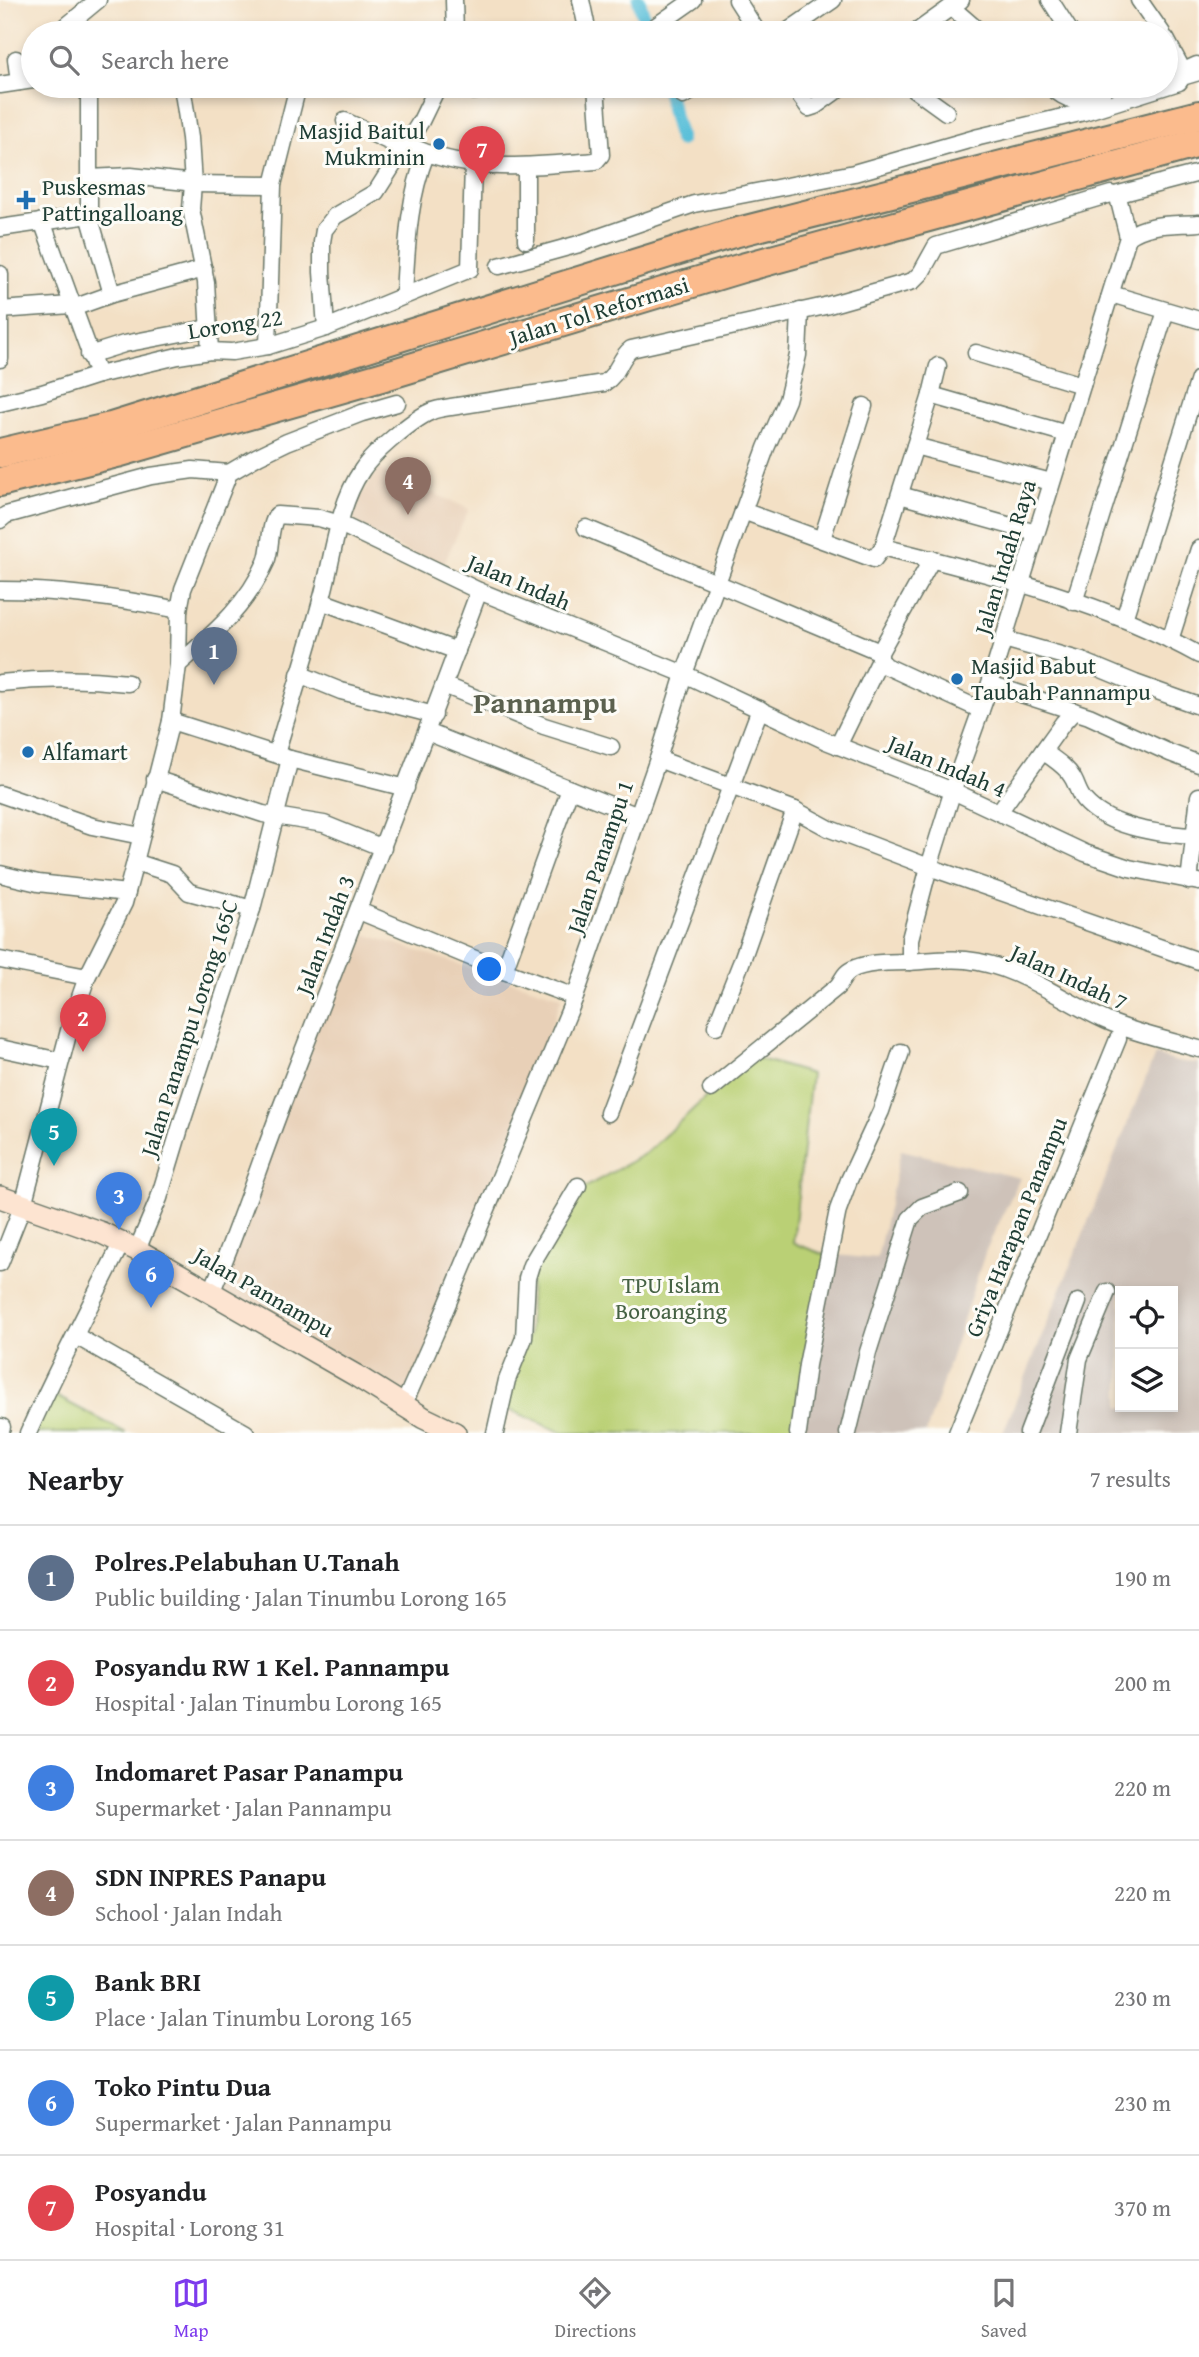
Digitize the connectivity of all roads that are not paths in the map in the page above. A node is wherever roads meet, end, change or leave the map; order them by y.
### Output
1 (98, 0) edge
2 (454, 0) edge
3 (581, 0) edge
4 (693, 0) edge
5 (737, 0) edge
6 (833, 0) edge
7 (1050, 0) edge
8 (1139, 0) edge
9 (956, 4) edge
10 (73, 21) edge
11 (455, 21) edge
12 (585, 21) edge
13 (663, 21) edge
14 (750, 21) edge
15 (802, 21) edge
16 (932, 21) edge
17 (971, 21) edge
18 (1063, 21) edge
19 (1154, 21) edge
20 (16, 59) dead end
21 (1178, 62) edge
22 (1199, 64) edge
23 (21, 70) edge
24 (1199, 72) edge
25 (21, 82) edge
26 (1178, 82) edge
27 (0, 85) edge
28 (89, 98) edge
29 (184, 98) edge
30 (295, 98) edge
31 (432, 98) edge
32 (597, 98) edge
33 (802, 98) edge
34 (825, 98) edge
35 (927, 98) edge
36 (1066, 98) edge
37 (1089, 98) edge
38 (1128, 98) edge
39 (946, 112) dead end
40 (1199, 114) edge
41 (345, 121) dead end
42 (479, 140) dead end
43 (1199, 142) edge
44 (495, 148) dead end
45 (402, 151) junction
46 (426, 154) junction
47 (474, 164) junction
48 (493, 166) junction
49 (526, 166) junction
50 (1199, 173) edge
51 (89, 178) junction
52 (193, 184) junction
53 (273, 186) junction
54 (1115, 195) junction
55 (89, 215) junction
56 (42, 221) junction
57 (1199, 223) edge
58 (0, 228) edge
59 (1128, 237) junction
60 (526, 240) dead end
61 (499, 266) dead end
62 (204, 269) junction
63 (0, 274) edge
64 (112, 294) junction
65 (404, 294) junction
66 (1111, 294) junction
67 (72, 306) junction
68 (0, 307) edge
69 (800, 311) junction
70 (1166, 311) junction
71 (1199, 320) edge
72 (326, 327) junction
73 (208, 328) junction
74 (268, 346) junction
75 (210, 351) junction
76 (976, 353) dead end
77 (89, 355) junction
78 (0, 359) edge
79 (938, 366) dead end
80 (98, 375) junction
81 (1199, 379) edge
82 (1082, 385) junction
83 (931, 395) junction
84 (0, 403) edge
85 (397, 403) dead end
86 (864, 406) dead end
87 (1191, 430) edge
88 (1067, 434) junction
89 (915, 446) junction
90 (0, 453) edge
91 (229, 474) junction
92 (0, 482) edge
93 (1051, 482) junction
94 (900, 495) junction
95 (743, 511) junction
96 (0, 520) edge
97 (340, 524) junction
98 (586, 528) dead end
99 (1036, 533) junction
100 (822, 539) junction
101 (883, 547) junction
102 (1199, 549) edge
103 (932, 559) junction
104 (718, 584) junction
105 (1021, 584) junction
106 (0, 590) edge
107 (479, 591) junction
108 (321, 601) junction
109 (1074, 602) junction
110 (179, 610) junction
111 (1124, 618) junction
112 (1004, 639) junction
113 (1170, 640) junction
114 (457, 652) junction
115 (1199, 655) edge
116 (880, 656) junction
117 (178, 665) junction
118 (299, 674) junction
119 (684, 674) junction
120 (0, 683) edge
121 (128, 683) dead end
122 (990, 684) junction
123 (444, 685) junction
124 (1199, 706) edge
125 (760, 709) junction
126 (981, 710) junction
127 (1074, 711) junction
128 (434, 715) junction
129 (171, 721) junction
130 (427, 732) junction
131 (838, 746) junction
132 (611, 747) dead end
133 (1043, 751) junction
134 (283, 757) junction
135 (658, 759) junction
136 (1199, 763) edge
137 (155, 779) junction
138 (731, 785) junction
139 (406, 788) junction
140 (570, 789) junction
141 (953, 791) junction
142 (0, 794) edge
143 (1199, 796) edge
144 (795, 810) junction
145 (999, 812) junction
146 (638, 816) junction
147 (277, 817) junction
148 (141, 836) junction
149 (1193, 836) junction
150 (383, 848) junction
151 (135, 862) junction
152 (929, 867) junction
153 (0, 874) edge
154 (1194, 881) edge
155 (127, 894) junction
156 (252, 909) junction
157 (359, 911) junction
158 (0, 960) edge
159 (1199, 961) edge
160 (910, 962) junction
161 (504, 971) junction
162 (87, 976) junction
163 (575, 996) junction
164 (716, 1026) dead end
165 (1118, 1039) dead end
166 (0, 1048) edge
167 (1199, 1049) edge
168 (901, 1052) dead end
169 (60, 1062) junction
170 (711, 1089) dead end
171 (608, 1113) dead end
172 (578, 1186) dead end
173 (960, 1193) dead end
174 (0, 1197) edge
175 (23, 1205) junction
176 (130, 1246) junction
177 (0, 1264) edge
178 (1107, 1292) dead end
179 (211, 1293) junction
180 (1078, 1302) dead end
181 (76, 1336) junction
182 (403, 1406) junction
183 (28, 1433) edge
184 (246, 1433) edge
185 (455, 1433) edge
186 (495, 1433) edge
187 (798, 1433) edge
188 (848, 1433) edge
189 (957, 1433) edge
190 (1028, 1433) edge
191 (1069, 1433) edge

1 - 10 street
2 - 11 street
3 - 12 street
4 - 13 street
5 - 14 street
6 - 15 street
7 - 18 street
8 - 19 street
9 - 16 street
9 - 17 street
20 - 23 street
21 - 22 street
24 - 26 street
25 - 27 street
28 - 51 street
29 - 52 street
30 - 53 street
31 - 45 street
32 - 49 street
33 - 34 street
35 - 39 street
36 - 37 street
38 - 61 street
40 - 90 highway, Jalan Tol Reformasi
41 - 45 street
42 - 47 street
43 - 92 highway, Jalan Tol Reformasi
44 - 48 street
45 - 46 street
45 - 72 street
46 - 47 street
46 - 65 street
47 - 48 street
47 - 65 street, Lorong 22
48 - 49 street
49 - 60 street
50 - 54 street, Jalan Panampu Lorong 165C
51 - 52 street
51 - 55 street
52 - 53 street
52 - 62 street
53 - 74 street
54 - 59 street
54 - 69 street, Jalan Panampu Lorong 165C
55 - 56 street
55 - 64 street
56 - 58 street
56 - 67 street
57 - 59 street
59 - 66 street, Jalan Indah Raya
62 - 64 street
62 - 73 street
63 - 68 street
64 - 67 street
65 - 72 street, Lorong 22
66 - 70 street
66 - 82 street, Jalan Indah Raya
67 - 68 street
67 - 77 street
68 - 78 street
69 - 95 street, Jalan Panampu 1
69 - 97 street, Jalan Panampu Lorong 165C
70 - 71 street
70 - 109 street
72 - 74 street, Lorong 22
73 - 75 street
73 - 77 street
74 - 75 street, Lorong 22
75 - 80 street, Lorong 22
76 - 82 street
77 - 80 street
79 - 83 street
80 - 84 street, Lorong 22
81 - 87 street
82 - 88 street, Jalan Indah Raya
83 - 88 street
83 - 89 street
85 - 91 street
86 - 100 street
87 - 111 street
88 - 93 street, Jalan Indah Raya
89 - 93 street
89 - 94 street
91 - 96 street
91 - 110 street
93 - 99 street, Jalan Indah Raya
94 - 99 street
94 - 101 street
95 - 100 street
95 - 104 street, Jalan Panampu 1
97 - 107 street, Jalan Indah
97 - 108 street, Jalan Panampu Lorong 165C
97 - 117 street, Jalan Indah
98 - 104 street
99 - 105 street, Jalan Indah Raya
100 - 101 street
101 - 103 street
102 - 113 street
103 - 105 street
103 - 116 street
104 - 116 street
104 - 119 street, Jalan Panampu 1
105 - 109 street
105 - 112 street, Jalan Indah Raya
106 - 110 street
107 - 114 street, Jalan Indah 3
107 - 119 street, Jalan Indah
108 - 114 street
108 - 118 street, Jalan Panampu Lorong 165C
109 - 111 street
110 - 117 street
111 - 113 street
112 - 122 street, Jalan Indah Raya
112 - 124 street
113 - 115 street
114 - 123 street, Jalan Indah 3
116 - 126 street
116 - 131 street
117 - 129 street
118 - 128 street
118 - 134 street, Jalan Panampu Lorong 165C
119 - 125 street, Jalan Indah 4
119 - 135 street, Jalan Panampu 1
120 - 121 street
122 - 126 street, Jalan Indah Raya
122 - 127 street
123 - 128 street, Jalan Indah 3
123 - 132 street
125 - 131 street, Jalan Indah 4
125 - 138 street
126 - 141 street, Jalan Indah Raya
127 - 133 street
127 - 136 street
128 - 130 street, Jalan Indah 3
129 - 134 street
129 - 137 street
130 - 139 street, Jalan Indah 3
130 - 140 street
131 - 141 street, Jalan Indah 4
133 - 145 street
133 - 149 street
134 - 139 street
134 - 147 street, Jalan Panampu Lorong 165C
135 - 138 street
135 - 146 street, Jalan Panampu 1
137 - 147 street
137 - 148 street
138 - 144 street
138 - 171 street
139 - 150 street, Jalan Indah 3
140 - 146 street
140 - 161 street
141 - 145 street, Jalan Indah 4
141 - 152 street, Jalan Indah Raya
142 - 148 street
143 - 149 street
144 - 152 street
144 - 164 street
145 - 154 street, Jalan Indah 4
146 - 163 street, Jalan Panampu 1
147 - 150 street
147 - 156 street, Jalan Panampu Lorong 165C
148 - 151 street
149 - 154 street
150 - 157 street, Jalan Indah 3
151 - 155 street
151 - 156 street
152 - 159 street
152 - 160 street, Jalan Indah Raya
153 - 155 street
155 - 162 street
156 - 176 street, Jalan Panampu Lorong 165C
157 - 161 street
157 - 179 street, Jalan Indah 3
158 - 162 street
160 - 167 street, Jalan Indah 7
160 - 170 street, Jalan Indah 7
161 - 163 street
162 - 169 street
163 - 182 street, Jalan Panampu 1
165 - 189 street, Griya Harapan Panampu
166 - 169 street
168 - 187 street
169 - 175 street
172 - 186 street
173 - 188 street
174 - 175 main road, Jalan Pannampu
175 - 176 main road, Jalan Pannampu
175 - 177 street
176 - 179 main road, Jalan Pannampu
176 - 181 street, Jalan Panampu Lorong 165C
178 - 191 street
179 - 182 main road, Jalan Pannampu
180 - 190 street
181 - 183 street, Jalan Panampu Lorong 165C
181 - 184 street
182 - 185 main road, Jalan Pannampu

